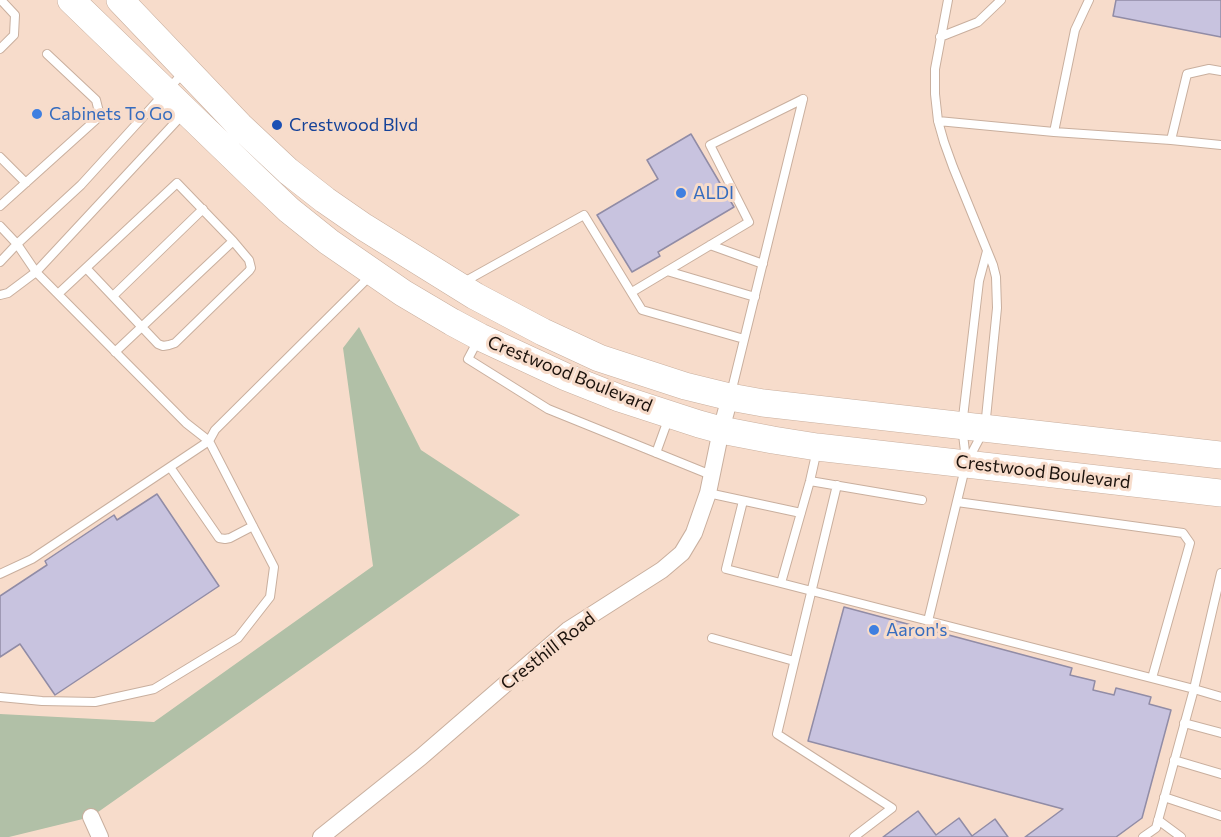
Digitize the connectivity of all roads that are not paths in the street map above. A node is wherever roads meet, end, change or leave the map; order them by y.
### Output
1 (1, 0) edge
2 (71, 0) edge
3 (120, 0) edge
4 (948, 0) edge
5 (1000, 0) edge
6 (1089, 0) edge
7 (940, 37) junction
8 (0, 49) edge
9 (47, 54) dead end
10 (186, 70) junction
11 (1221, 71) edge
12 (166, 92) junction
13 (196, 102) junction
14 (938, 121) junction
15 (1054, 132) junction
16 (1172, 140) junction
17 (1221, 145) edge
18 (0, 157) edge
19 (26, 183) junction
20 (0, 206) edge
21 (202, 209) junction
22 (0, 226) edge
23 (233, 241) junction
24 (17, 244) junction
25 (710, 245) junction
26 (987, 251) junction
27 (0, 262) edge
28 (763, 264) junction
29 (86, 268) junction
30 (667, 271) junction
31 (36, 272) junction
32 (373, 273) junction
33 (457, 285) junction
34 (632, 292) junction
35 (58, 294) junction
36 (0, 295) edge
37 (113, 296) junction
38 (755, 297) junction
39 (497, 309) junction
40 (141, 327) junction
41 (480, 337) junction
42 (744, 339) junction
43 (116, 352) junction
44 (730, 397) junction
45 (670, 415) junction
46 (973, 427) junction
47 (721, 430) junction
48 (209, 441) junction
49 (818, 447) junction
50 (656, 453) junction
51 (1221, 455) edge
52 (966, 464) junction
53 (170, 467) junction
54 (999, 468) junction
55 (1221, 474) edge
56 (711, 475) junction
57 (810, 481) junction
58 (837, 485) junction
59 (708, 493) junction
60 (1221, 493) edge
61 (922, 500) dead end
62 (743, 501) junction
63 (957, 502) junction
64 (801, 513) junction
65 (253, 526) junction
66 (1221, 573) edge
67 (0, 574) edge
68 (782, 583) junction
69 (811, 591) junction
70 (928, 621) junction
71 (712, 638) dead end
72 (794, 661) junction
73 (1152, 678) junction
74 (1194, 689) junction
75 (0, 697) edge
76 (1221, 697) edge
77 (1184, 723) junction
78 (1221, 733) edge
79 (1174, 759) junction
80 (1221, 774) edge
81 (1164, 797) junction
82 (1221, 816) edge
83 (91, 817) dead end
84 (1158, 820) junction
85 (100, 837) edge
86 (321, 837) edge
87 (854, 837) edge
88 (1143, 837) edge
89 (1181, 837) edge

1 - 8 lane
2 - 12 main road, Crestwood Boulevard
3 - 10 main road, Crestwood Boulevard
4 - 7 lane
5 - 7 lane
6 - 15 lane
7 - 14 lane
9 - 19 lane
10 - 12 lane
10 - 13 main road, Crestwood Boulevard
11 - 16 lane
12 - 13 main road, Crestwood Boulevard
12 - 24 lane
13 - 31 lane
13 - 32 main road, Crestwood Boulevard
13 - 33 main road, Crestwood Boulevard
14 - 15 lane
14 - 26 lane
15 - 16 lane
16 - 17 lane
18 - 19 lane
19 - 20 lane
21 - 23 lane
21 - 29 lane
21 - 37 lane
22 - 24 lane
23 - 40 lane
23 - 40 lane
24 - 27 lane
24 - 31 lane
25 - 28 lane
25 - 28 lane
25 - 30 lane
26 - 46 lane
26 - 46 lane
28 - 38 lane
29 - 35 lane
29 - 37 lane
30 - 34 lane
30 - 38 lane
31 - 35 lane
31 - 36 lane
32 - 41 main road, Crestwood Boulevard
32 - 48 lane
33 - 34 lane
33 - 39 main road, Crestwood Boulevard
34 - 42 lane
35 - 43 lane
37 - 40 lane
38 - 42 lane
39 - 41 main road
39 - 44 main road, Crestwood Boulevard
40 - 43 lane
41 - 45 main road, Crestwood Boulevard
41 - 50 lane
42 - 44 lane
43 - 48 lane
44 - 46 main road, Crestwood Boulevard
44 - 47 street, Cresthill Road
45 - 47 main road, Crestwood Boulevard
45 - 50 lane
46 - 51 main road, Crestwood Boulevard
46 - 52 lane
46 - 52 lane
47 - 49 main road, Crestwood Boulevard
47 - 56 street, Cresthill Road
48 - 53 lane
48 - 65 lane
49 - 52 main road, Crestwood Boulevard
49 - 57 lane
50 - 56 lane
52 - 54 main road, Crestwood Boulevard
52 - 63 lane
53 - 65 lane
53 - 67 lane
54 - 55 main road
54 - 60 main road, Crestwood Boulevard
56 - 59 street, Cresthill Road
57 - 58 lane
57 - 64 lane
58 - 61 lane
58 - 69 lane
59 - 62 lane
59 - 86 street, Cresthill Road
62 - 64 lane
62 - 68 lane
63 - 70 lane
63 - 73 lane
64 - 68 lane
65 - 75 lane
66 - 74 lane
68 - 69 lane
69 - 70 lane
69 - 72 lane
70 - 73 lane
71 - 72 lane
72 - 87 lane
73 - 74 lane
74 - 76 lane
74 - 77 lane
77 - 78 lane
77 - 79 lane
79 - 80 lane
79 - 81 lane
81 - 82 lane
81 - 84 lane
83 - 85 street
84 - 88 lane
84 - 89 lane

